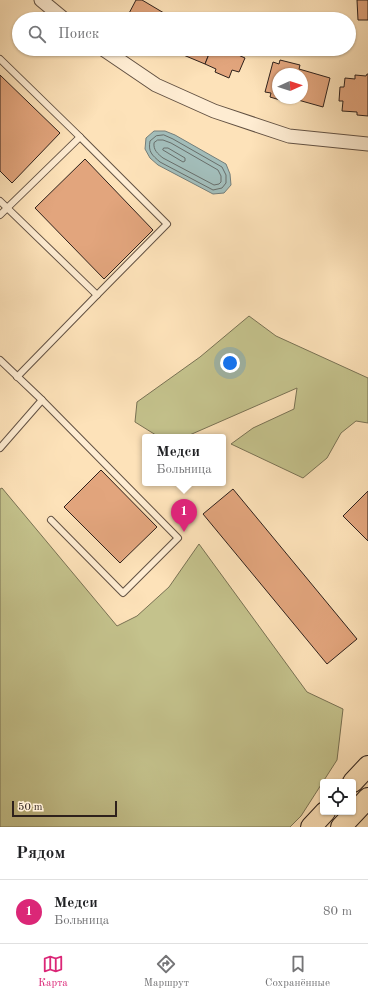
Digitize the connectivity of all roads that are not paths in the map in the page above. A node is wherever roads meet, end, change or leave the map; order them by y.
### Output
1 (41, 0) edge
2 (56, 12) edge
3 (113, 56) edge
4 (0, 59) edge
5 (80, 137) junction
6 (368, 144) edge
7 (0, 201) edge
8 (7, 208) junction
9 (0, 215) edge
10 (97, 294) junction
11 (0, 360) edge
12 (17, 377) junction
13 (42, 400) junction
14 (0, 448) edge
15 (51, 520) dead end
16 (368, 766) edge
17 (356, 779) edge
18 (368, 798) edge
19 (322, 815) edge
20 (310, 827) edge
21 (341, 827) edge

1 - 2 street
3 - 6 street
4 - 5 lane
5 - 8 lane
5 - 10 lane
7 - 8 lane
8 - 9 lane
8 - 10 lane
10 - 12 lane
11 - 12 lane
12 - 13 lane
13 - 14 lane
13 - 15 lane
16 - 17 main road
18 - 21 main road
19 - 20 main road

